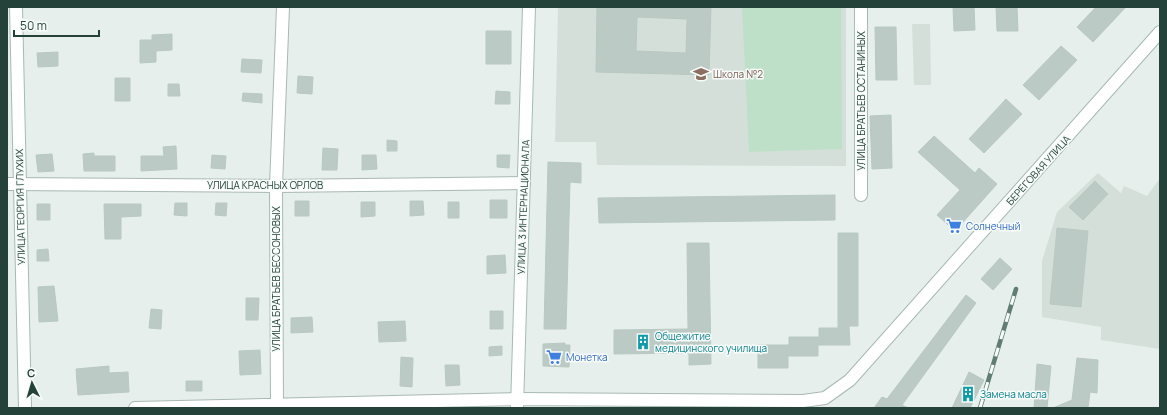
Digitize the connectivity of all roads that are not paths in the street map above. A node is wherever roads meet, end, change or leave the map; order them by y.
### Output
1 (16, 7) edge
2 (283, 7) edge
3 (529, 7) edge
4 (861, 7) edge
5 (1160, 32) edge
6 (524, 183) junction
7 (7, 184) edge
8 (20, 184) junction
9 (276, 186) junction
10 (861, 195) dead end
11 (517, 404) edge
12 (277, 406) edge
13 (25, 408) edge
14 (135, 408) edge

1 - 8 street, УЛИЦА ГЕОРГИЯ ГЛУХИХ
2 - 9 street, УЛИЦА БРАТЬЕВ БЕССОНОВЫХ
3 - 6 street, УЛИЦА 3 ИНТЕРНАЦИОНАЛА
4 - 10 street, УЛИЦА БРАТЬЕВ ОСТАНИНЫХ
5 - 11 street, БЕРЕГОВАЯ УЛИЦА
6 - 9 street, УЛИЦА КРАСНЫХ ОРЛОВ
6 - 11 street, УЛИЦА 3 ИНТЕРНАЦИОНАЛА
7 - 8 street, УЛИЦА КРАСНЫХ ОРЛОВ
8 - 9 street, УЛИЦА КРАСНЫХ ОРЛОВ
8 - 13 street, УЛИЦА ГЕОРГИЯ ГЛУХИХ
9 - 12 street, УЛИЦА БРАТЬЕВ БЕССОНОВЫХ
11 - 12 street, БЕРЕГОВАЯ УЛИЦА
12 - 14 street, БЕРЕГОВАЯ УЛИЦА

